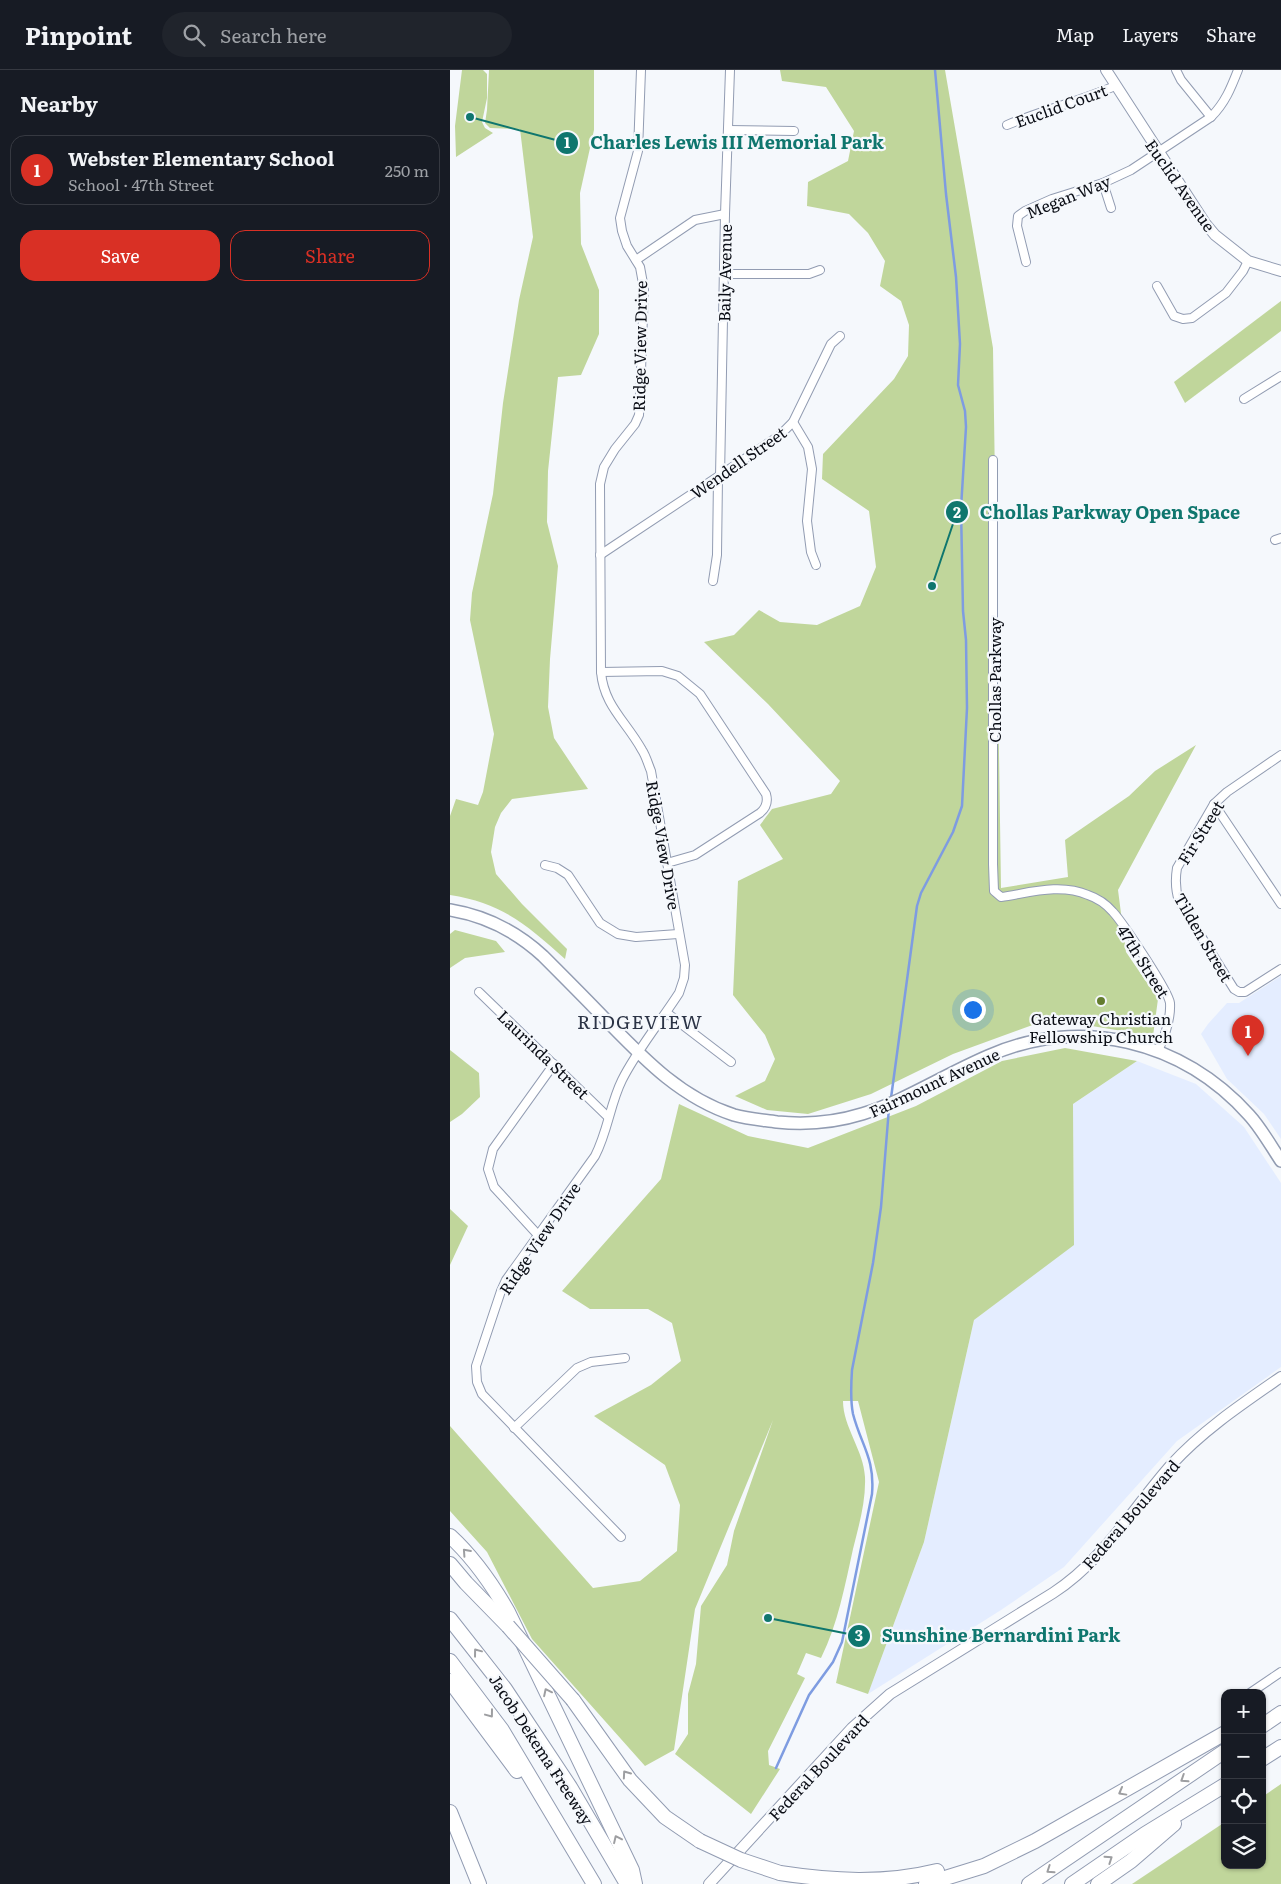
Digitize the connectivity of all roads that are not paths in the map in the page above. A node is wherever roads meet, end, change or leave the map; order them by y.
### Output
1 (641, 70) edge
2 (730, 70) edge
3 (1106, 70) edge
4 (1176, 70) edge
5 (1238, 70) edge
6 (1115, 86) junction
7 (1211, 117) junction
8 (1007, 125) dead end
9 (729, 130) junction
10 (794, 132) dead end
11 (1158, 152) junction
12 (1103, 183) junction
13 (1111, 208) dead end
14 (725, 214) junction
15 (636, 260) junction
16 (1248, 261) junction
17 (1026, 262) dead end
18 (820, 270) dead end
19 (1281, 270) edge
20 (725, 274) junction
21 (1157, 286) dead end
22 (840, 336) dead end
23 (1281, 376) edge
24 (1244, 400) dead end
25 (793, 422) junction
26 (993, 460) dead end
27 (719, 477) junction
28 (600, 555) junction
29 (816, 565) dead end
30 (712, 581) dead end
31 (601, 672) junction
32 (1281, 755) edge
33 (1214, 804) junction
34 (667, 863) junction
35 (545, 865) dead end
36 (1175, 879) joint
37 (1001, 897) joint
38 (1281, 904) edge
39 (450, 910) edge
40 (678, 934) junction
41 (1281, 968) edge
42 (479, 992) dead end
43 (667, 1013) junction
44 (1158, 1051) junction
45 (638, 1054) junction
46 (731, 1062) dead end
47 (554, 1064) junction
48 (608, 1117) junction
49 (1281, 1161) edge
50 (538, 1235) junction
51 (625, 1358) dead end
52 (1281, 1377) edge
53 (514, 1428) junction
54 (450, 1536) edge
55 (621, 1537) dead end
56 (450, 1564) edge
57 (450, 1569) edge
58 (466, 1583) junction
59 (450, 1619) edge
60 (450, 1661) edge
61 (1281, 1672) edge
62 (450, 1681) edge
63 (1256, 1689) edge
64 (1281, 1708) edge
65 (1266, 1712) edge
66 (1281, 1713) edge
67 (1266, 1723) edge
68 (1223, 1734) edge
69 (1281, 1747) edge
70 (1221, 1754) edge
71 (1266, 1756) edge
72 (1221, 1788) edge
73 (1204, 1799) junction
74 (450, 1812) edge
75 (450, 1837) edge
76 (1036, 1841) junction
77 (574, 1851) junction
78 (473, 1884) edge
79 (479, 1884) edge
80 (594, 1884) edge
81 (627, 1884) edge
82 (635, 1884) edge
83 (709, 1884) edge
84 (926, 1884) edge
85 (1029, 1884) edge
86 (1072, 1884) edge
87 (1098, 1884) edge

1 - 15 street, Ridge View Drive
2 - 9 street, Baily Avenue
3 - 6 main road, Euclid Avenue
4 - 7 street
5 - 7 street, Megan Way
6 - 8 street, Euclid Court
6 - 11 main road, Euclid Avenue
7 - 11 street, Megan Way
9 - 10 street
9 - 14 street, Baily Avenue
11 - 12 street, Megan Way
11 - 16 main road, Euclid Avenue
12 - 13 street
12 - 17 street, Megan Way
14 - 15 street
14 - 20 street, Baily Avenue
15 - 28 street, Ridge View Drive
16 - 19 main road, Euclid Avenue
16 - 21 street
18 - 20 street
20 - 27 street, Baily Avenue
22 - 25 street, Wendell Street
23 - 24 street
25 - 27 street, Wendell Street
25 - 29 street
26 - 37 street, Chollas Parkway
27 - 28 street, Wendell Street
27 - 30 street, Baily Avenue
28 - 31 street, Ridge View Drive
31 - 34 street, Ridge View Drive
31 - 34 street
32 - 33 street, Fir Street
33 - 36 street, Fir Street
33 - 38 street
34 - 40 street, Ridge View Drive
35 - 40 street
36 - 41 street, Tilden Street
37 - 44 street, 47th Street
39 - 45 main road, Fairmount Avenue
40 - 43 street, Ridge View Drive
42 - 47 street, Laurinda Street
43 - 45 street, Ridge View Drive
43 - 46 street
44 - 45 main road, Fairmount Avenue
44 - 49 main road
45 - 48 street, Ridge View Drive
47 - 48 street, Laurinda Street
47 - 50 street
48 - 50 street, Ridge View Drive
50 - 53 street, Ridge View Drive
51 - 53 street
52 - 83 main road, Federal Boulevard
53 - 55 street, Ridge View Drive
82 -> 54 highway
56 - 58 highway
57 - 58 highway
76 -> 58 highway, bridge
81 -> 59 highway, Jacob Dekema Freeway
60 -> 77 highway, Jacob Dekema Freeway
61 - 63 street
62 - 77 highway
64 - 65 highway
66 - 67 highway
68 -> 76 highway
69 - 71 highway
70 -> 85 highway
72 - 73 highway
86 -> 73 highway
73 - 87 highway
74 - 79 highway
75 - 78 highway
76 - 84 highway
77 - 80 highway, Jacob Dekema Freeway

